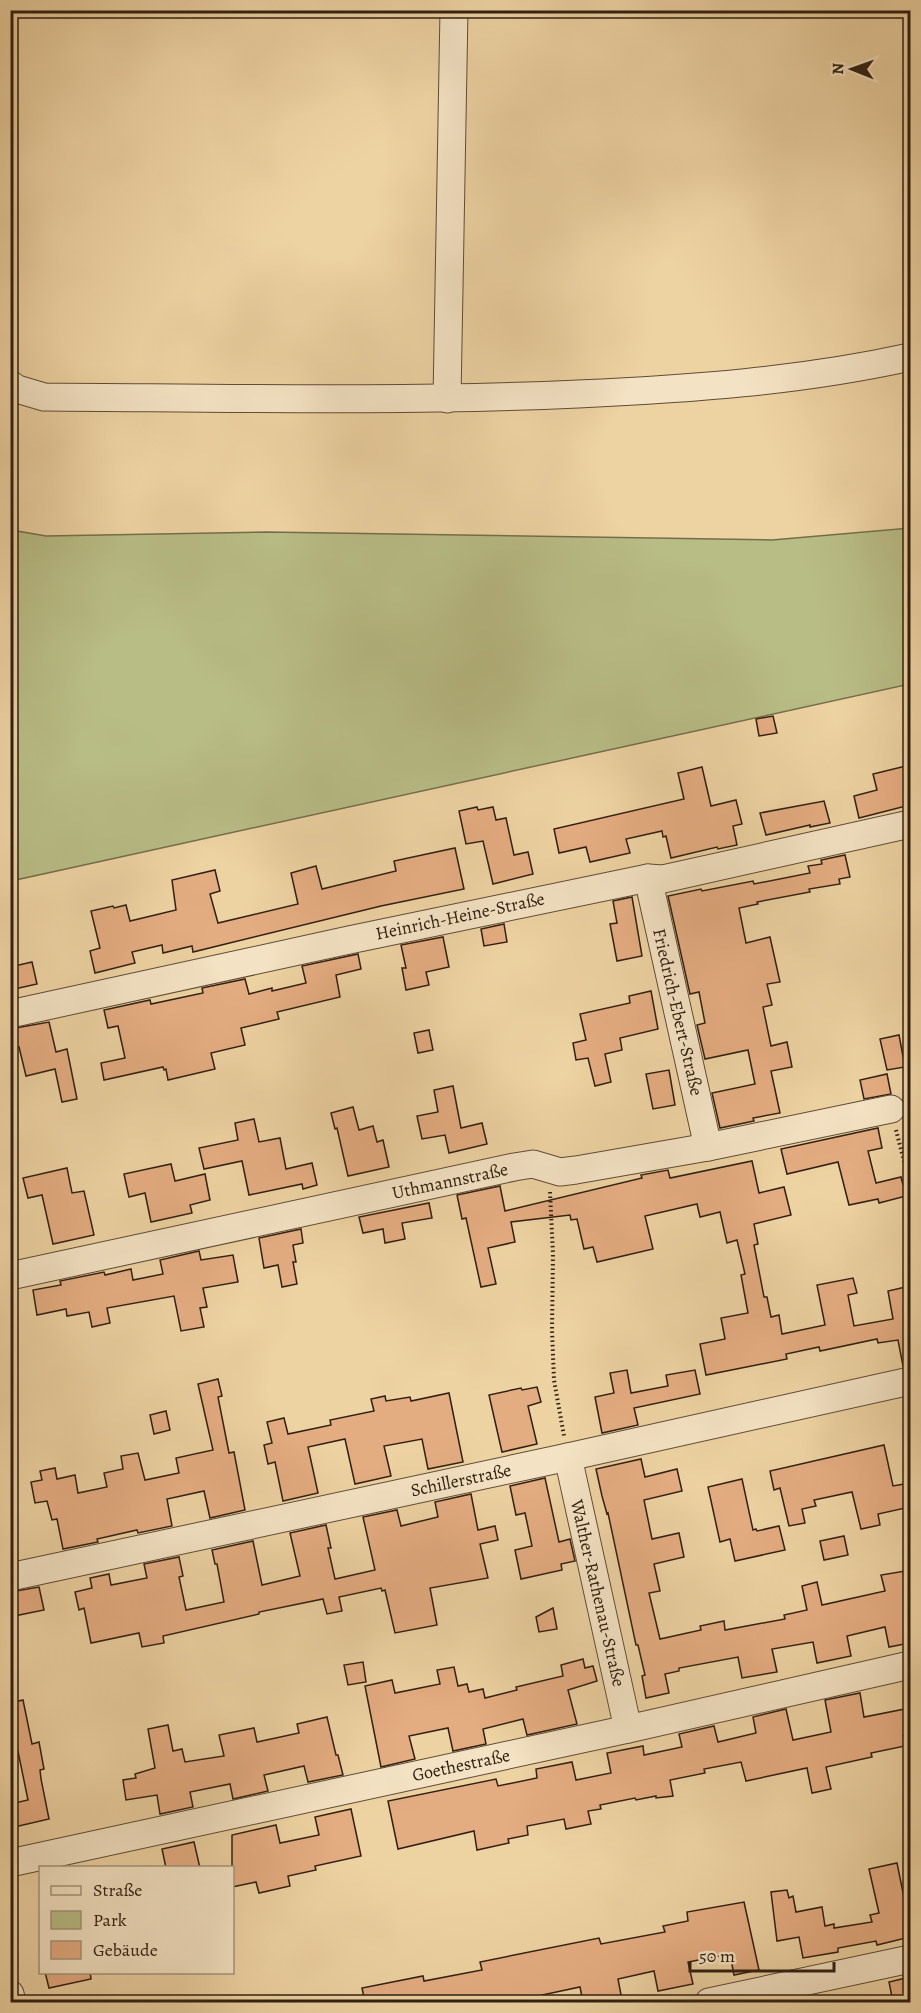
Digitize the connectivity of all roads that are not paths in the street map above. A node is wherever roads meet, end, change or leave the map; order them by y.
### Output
1 (454, 10) edge
2 (910, 357) edge
3 (10, 384) edge
4 (447, 399) junction
5 (910, 824) edge
6 (648, 878) junction
7 (10, 1014) edge
8 (891, 1109) road end
9 (708, 1147) junction
10 (10, 1276) edge
11 (910, 1381) edge
12 (567, 1457) junction
13 (10, 1577) edge
14 (910, 1665) edge
15 (628, 1729) junction
16 (10, 1863) edge
17 (910, 1959) edge
18 (10, 1994) edge
19 (12, 2002) edge
20 (709, 2002) edge

1 - 4 street
2 - 4 street
3 - 4 street
5 - 6 street, Heinrich-Heine-Straße
6 - 7 street, Heinrich-Heine-Straße
6 - 9 street, Friedrich-Ebert-Straße
8 - 9 street, Uthmannstraße
9 - 10 street, Uthmannstraße
11 - 12 street, Schillerstraße
12 - 13 street, Schillerstraße
12 - 15 street, Walther-Rathenau-Straße
14 - 15 street, Goethestraße
15 - 16 street, Goethestraße
17 - 20 street
18 - 19 street

